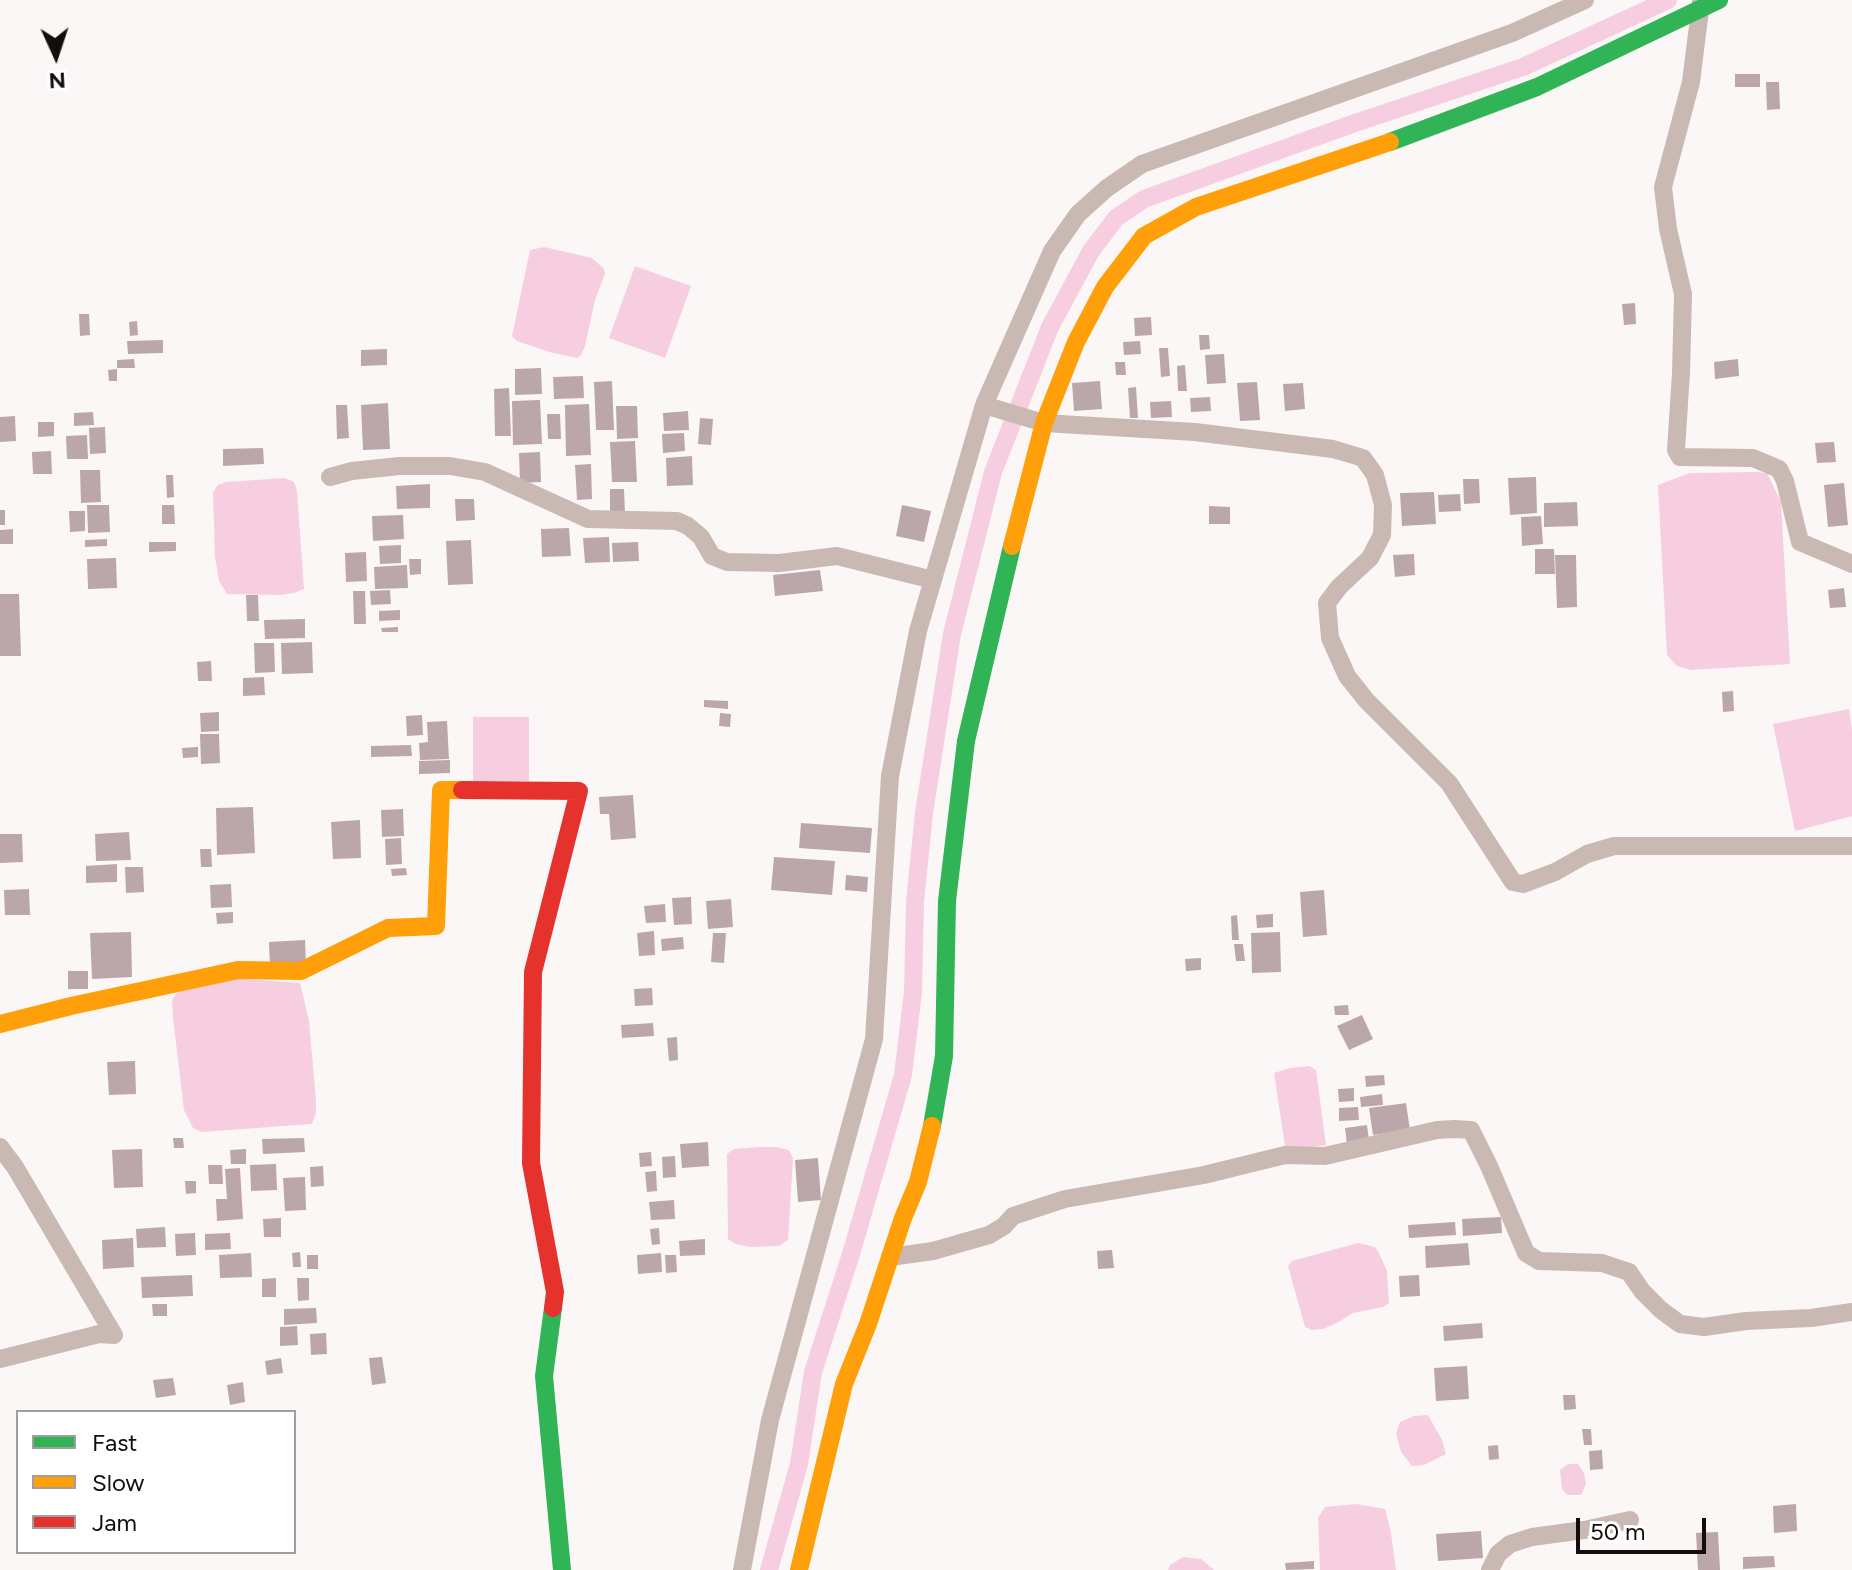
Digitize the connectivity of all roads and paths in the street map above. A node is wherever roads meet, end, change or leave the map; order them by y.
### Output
1 (1585, 0) edge
2 (1719, 0) edge
3 (1701, 5) edge
4 (984, 405) junction
5 (1044, 423) junction
6 (330, 477) dead end
7 (1852, 564) edge
8 (933, 580) junction
9 (1852, 846) edge
10 (0, 1024) edge
11 (0, 1147) edge
12 (890, 1257) junction
13 (1852, 1312) edge
14 (0, 1359) edge
15 (1630, 1520) dead end
16 (562, 1570) edge
17 (742, 1570) edge
18 (799, 1570) edge
19 (1490, 1570) edge

1 - 4 street
2 - 3 street
3 - 5 street
3 - 7 street
4 - 5 street
4 - 8 street
5 - 9 street
5 - 12 street
6 - 8 street
8 - 17 street
10 - 16 street
11 - 14 street
12 - 13 street
12 - 18 street
15 - 19 street

